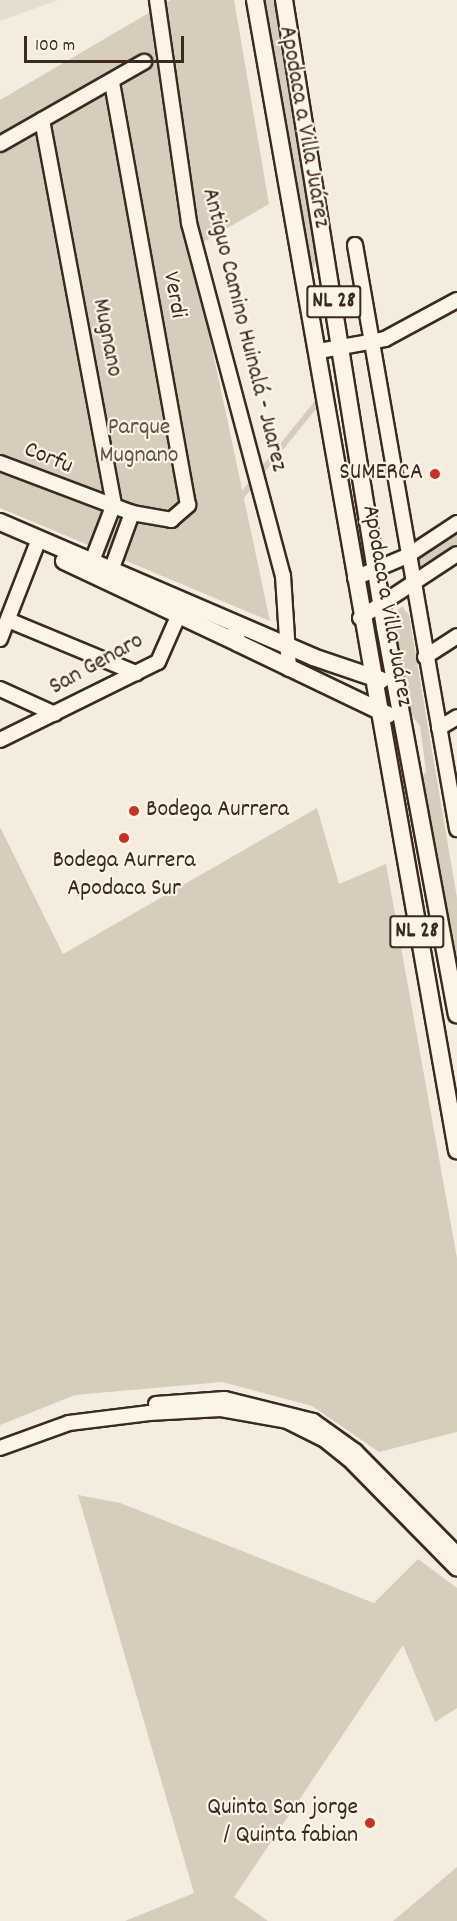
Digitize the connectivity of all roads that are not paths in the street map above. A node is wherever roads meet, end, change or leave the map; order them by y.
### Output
1 (158, 0) edge
2 (255, 0) edge
3 (284, 0) edge
4 (144, 62) dead end
5 (112, 81) junction
6 (42, 120) junction
7 (0, 144) edge
8 (355, 245) dead end
9 (457, 300) edge
10 (373, 343) junction
11 (342, 348) junction
12 (319, 351) junction
13 (0, 464) edge
14 (113, 507) junction
15 (132, 513) junction
16 (182, 515) joint
17 (0, 522) edge
18 (457, 523) edge
19 (0, 534) edge
20 (37, 544) junction
21 (457, 554) edge
22 (407, 556) junction
23 (92, 561) junction
24 (112, 568) junction
25 (377, 570) junction
26 (355, 578) junction
27 (412, 584) junction
28 (382, 604) junction
29 (183, 607) junction
30 (360, 618) junction
31 (230, 619) junction
32 (8, 620) junction
33 (457, 636) edge
34 (0, 639) edge
35 (238, 643) junction
36 (290, 647) junction
37 (424, 657) junction
38 (289, 669) junction
39 (136, 673) junction
40 (374, 677) junction
41 (398, 686) junction
42 (0, 689) edge
43 (380, 712) junction
44 (55, 714) junction
45 (457, 717) edge
46 (404, 722) junction
47 (439, 729) junction
48 (0, 740) edge
49 (455, 798) edge
50 (457, 829) edge
51 (454, 973) edge
52 (457, 1014) edge
53 (453, 1104) edge
54 (457, 1150) edge
55 (0, 1439) edge
56 (0, 1448) edge
57 (457, 1554) edge
58 (457, 1569) edge

1 - 36 street, Antiguo Camino Huinalá - Juarez
2 - 12 main road, Apodaca a Villa Juárez / NL 28
3 - 11 main road, Apodaca a Villa Juárez / NL 28
4 - 5 street
5 - 6 street
5 - 16 street, Verdi
6 - 7 street
6 - 14 street, Mugnano
8 - 10 street
9 - 10 street
10 - 11 street
10 - 22 street
11 - 12 street
11 - 25 main road, Apodaca a Villa Juárez / NL 28
12 - 26 main road, Apodaca a Villa Juárez / NL 28
13 - 14 street, Corfu
14 - 15 street, Corfu
14 - 23 street
15 - 16 street, Corfu
15 - 24 street
17 - 20 main road
18 - 22 street
19 - 20 main road
20 - 23 main road
20 - 29 main road
20 - 32 street
21 - 27 street
22 - 25 street
22 - 27 street
23 - 24 main road
24 - 29 main road
25 - 26 street
25 - 28 main road, Apodaca a Villa Juárez / NL 28
26 - 30 main road, Apodaca a Villa Juárez / NL 28
27 - 28 street
27 - 37 street
28 - 30 street
28 - 41 main road, Apodaca a Villa Juárez / NL 28
29 - 31 main road
29 - 35 main road
29 - 39 street, San Genaro
30 - 40 main road, Apodaca a Villa Juárez / NL 28
31 - 35 main road
31 - 36 main road
32 - 34 street
32 - 39 street
33 - 37 street
35 - 38 main road
36 - 38 street, Antiguo Camino Huinalá - Juarez
36 - 40 main road
37 - 47 street
38 - 43 main road
39 - 44 street, San Genaro
40 - 41 main road
40 - 43 main road, Apodaca a Villa Juárez / NL 28
41 - 46 main road, Apodaca a Villa Juárez / NL 28
42 - 44 street
43 - 46 main road
43 - 53 main road, Apodaca a Villa Juárez / NL 28
44 - 48 street, San Genaro
45 - 47 street
46 - 51 main road, Apodaca a Villa Juárez / NL 28
47 - 49 street
49 - 50 street
51 - 52 main road, Apodaca a Villa Juárez / NL 28
53 - 54 main road, Apodaca a Villa Juárez / NL 28
55 - 57 street
56 - 58 street

